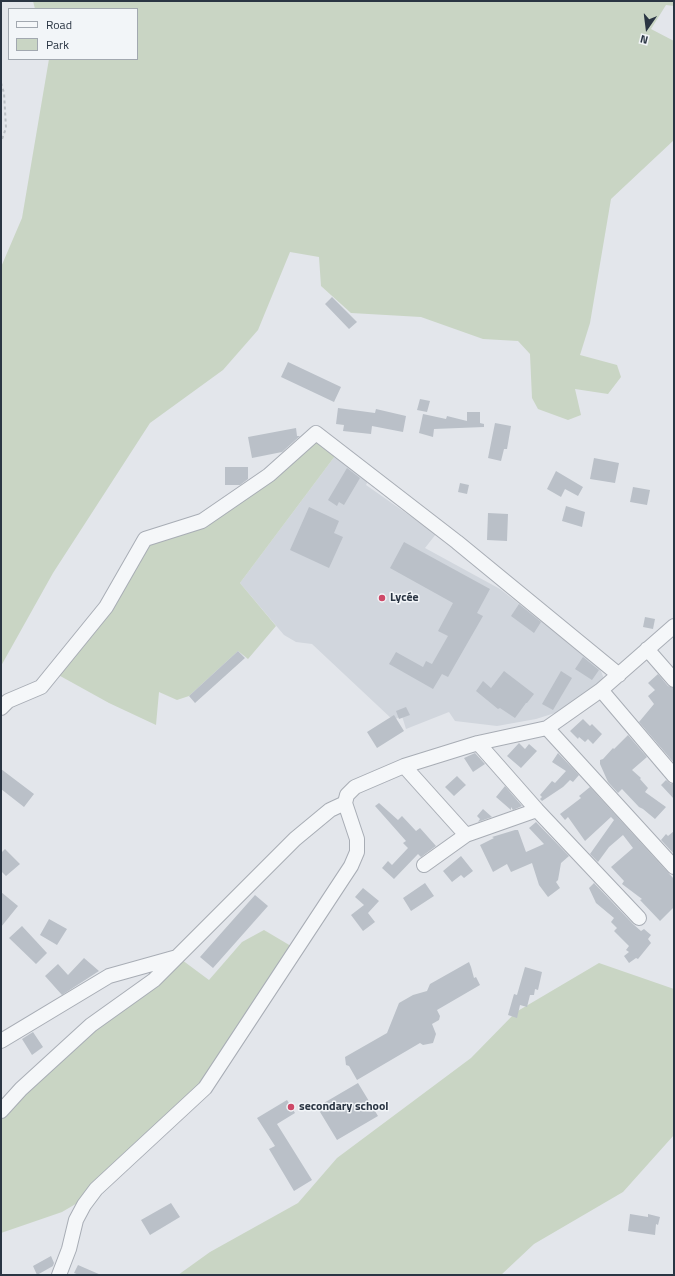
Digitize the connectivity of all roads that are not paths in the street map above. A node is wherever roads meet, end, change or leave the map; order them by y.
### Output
1 (674, 626) edge
2 (648, 649) junction
3 (620, 675) junction
4 (674, 680) edge
5 (601, 690) junction
6 (1, 708) edge
7 (547, 728) junction
8 (478, 743) junction
9 (404, 766) junction
10 (674, 776) edge
11 (345, 803) junction
12 (537, 810) junction
13 (466, 836) junction
14 (424, 865) dead end
15 (674, 867) edge
16 (639, 918) dead end
17 (178, 957) junction
18 (1, 1041) edge
19 (1, 1111) edge
20 (59, 1275) edge

1 - 2 street
2 - 3 street
2 - 4 street
3 - 5 street
3 - 6 street
5 - 7 street
5 - 10 street
7 - 8 street
7 - 15 street
8 - 9 street
8 - 12 street
9 - 11 street
9 - 13 street
11 - 17 street
11 - 20 street
12 - 13 street
12 - 16 street
13 - 14 street
17 - 18 street
17 - 19 street

